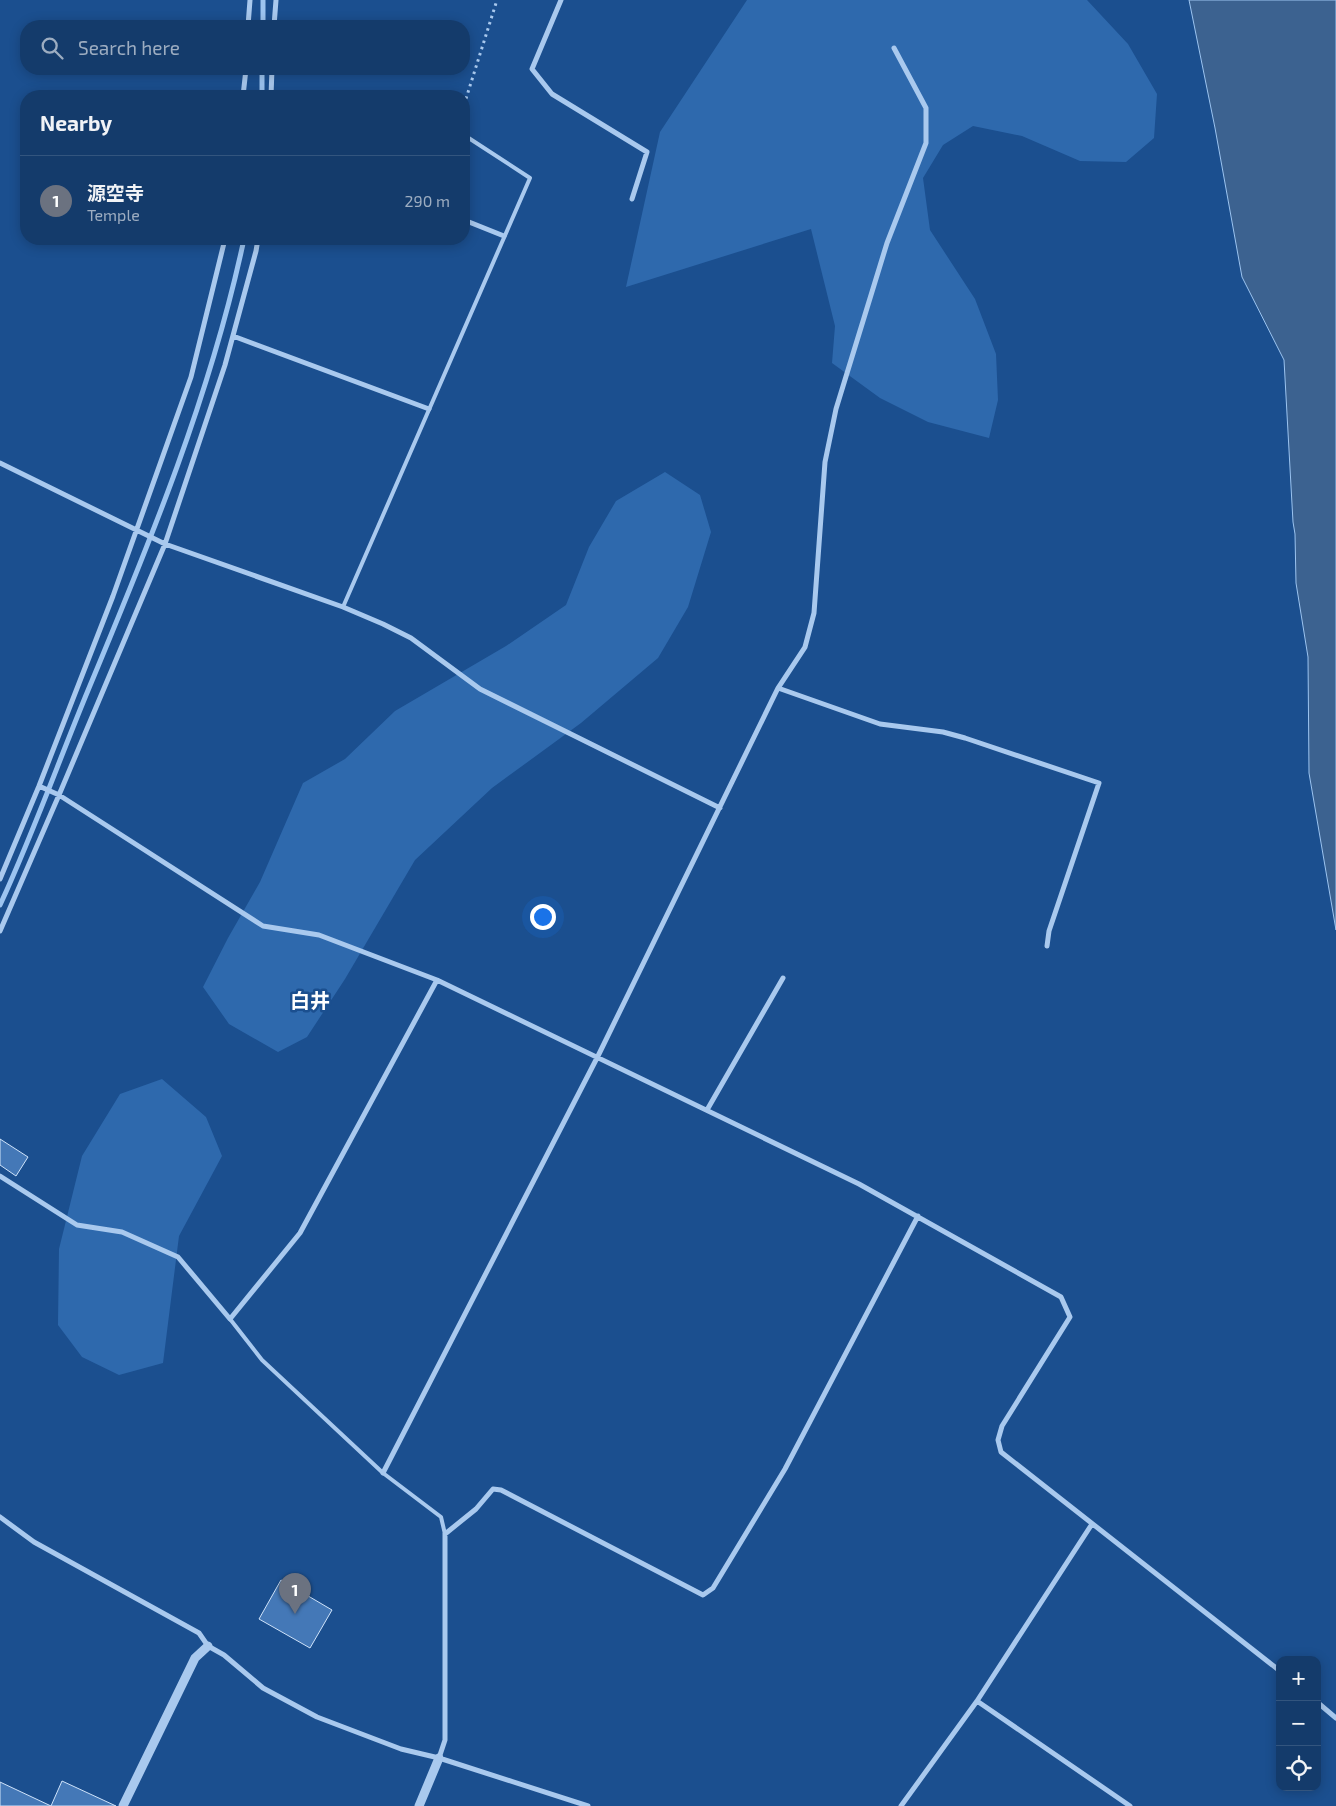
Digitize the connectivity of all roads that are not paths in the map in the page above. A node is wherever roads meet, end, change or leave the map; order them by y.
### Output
1 (250, 0) edge
2 (276, 0) edge
3 (561, 0) edge
4 (248, 20) edge
5 (274, 20) edge
6 (894, 48) dead end
7 (245, 75) edge
8 (272, 75) edge
9 (244, 90) edge
10 (271, 90) edge
11 (470, 140) edge
12 (632, 199) dead end
13 (470, 222) edge
14 (504, 236) junction
15 (224, 245) edge
16 (257, 245) edge
17 (232, 336) junction
18 (429, 410) junction
19 (0, 464) edge
20 (137, 529) junction
21 (165, 544) junction
22 (343, 607) junction
23 (778, 688) junction
24 (40, 787) junction
25 (57, 794) junction
26 (720, 808) junction
27 (0, 879) edge
28 (0, 931) edge
29 (1046, 946) dead end
30 (783, 978) dead end
31 (438, 980) junction
32 (598, 1056) junction
33 (707, 1110) junction
34 (0, 1176) edge
35 (918, 1216) junction
36 (230, 1319) junction
37 (382, 1473) junction
38 (0, 1517) edge
39 (1092, 1524) junction
40 (445, 1534) junction
41 (208, 1646) junction
42 (1276, 1668) edge
43 (977, 1701) junction
44 (1321, 1705) edge
45 (1336, 1718) edge
46 (439, 1758) junction
47 (123, 1806) edge
48 (419, 1806) edge
49 (588, 1806) edge
50 (901, 1806) edge
51 (1130, 1806) edge

1 - 4 street
2 - 5 street
3 - 12 street
6 - 23 street
7 - 9 street
8 - 10 street
11 - 14 lane
13 - 14 street
14 - 18 lane
15 - 20 street
16 - 17 street
17 - 18 street
17 - 21 street
18 - 22 lane
19 - 20 street
20 - 21 street
20 - 24 street
21 - 22 street
21 - 25 street
22 - 26 street
23 - 26 street
23 - 29 street
24 - 25 street
24 - 27 street
25 - 28 street
25 - 31 street
26 - 32 street
30 - 33 street
31 - 32 street
31 - 36 street
32 - 33 street
32 - 37 street
33 - 35 street
34 - 36 street
35 - 39 street
35 - 40 street
36 - 37 lane
37 - 40 lane
38 - 41 street
39 - 42 street
39 - 43 street
40 - 46 street
41 - 46 street
41 - 47 street
43 - 50 street
43 - 51 street
44 - 45 street
46 - 48 street
46 - 49 street

